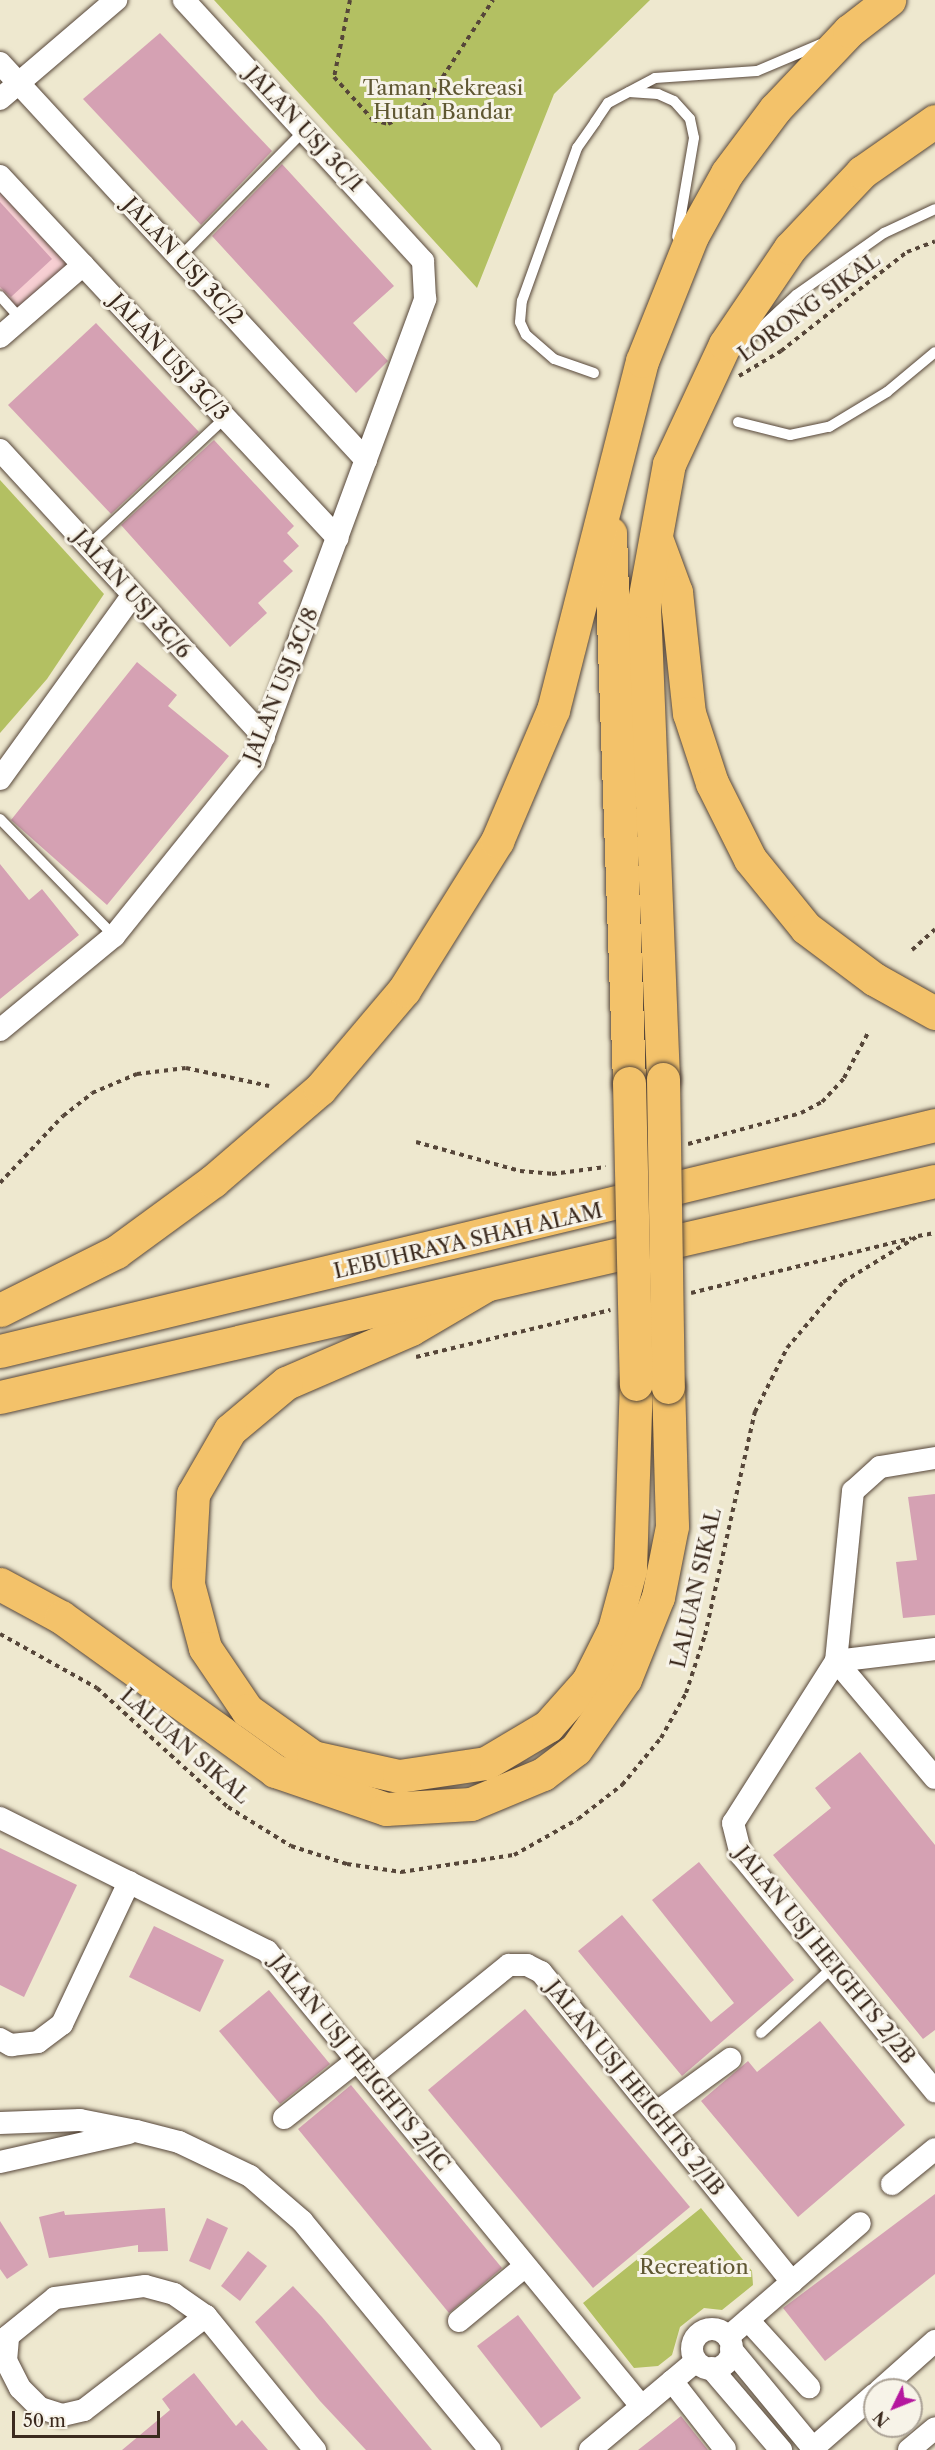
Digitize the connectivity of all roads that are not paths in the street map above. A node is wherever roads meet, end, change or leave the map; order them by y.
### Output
1 (116, 0) edge
2 (184, 0) edge
3 (889, 0) edge
4 (849, 31) junction
5 (0, 63) edge
6 (19, 84) junction
7 (622, 93) junction
8 (0, 99) edge
9 (935, 121) edge
10 (306, 129) junction
11 (0, 176) edge
12 (935, 209) edge
13 (180, 257) junction
14 (423, 261) joint
15 (83, 265) junction
16 (667, 294) junction
17 (0, 296) edge
18 (21, 319) junction
19 (0, 337) edge
20 (935, 352) edge
21 (594, 373) dead end
22 (705, 386) junction
23 (225, 418) junction
24 (738, 422) dead end
25 (0, 450) edge
26 (366, 460) junction
27 (609, 489) junction
28 (656, 537) junction
29 (337, 538) junction
30 (88, 546) junction
31 (132, 596) junction
32 (264, 737) junction
33 (0, 779) edge
34 (0, 819) edge
35 (114, 936) junction
36 (935, 1013) edge
37 (0, 1030) edge
38 (935, 1125) edge
39 (935, 1181) edge
40 (486, 1286) junction
41 (0, 1310) edge
42 (0, 1351) edge
43 (0, 1397) edge
44 (935, 1458) edge
45 (0, 1584) edge
46 (935, 1649) edge
47 (836, 1661) junction
48 (935, 1778) edge
49 (0, 1818) edge
50 (129, 1882) junction
51 (833, 1967) junction
52 (761, 2032) dead end
53 (0, 2039) edge
54 (730, 2059) dead end
55 (366, 2067) junction
56 (935, 2091) edge
57 (656, 2114) junction
58 (284, 2118) dead end
59 (0, 2123) edge
60 (136, 2131) junction
61 (935, 2149) edge
62 (0, 2162) edge
63 (892, 2184) dead end
64 (860, 2223) dead end
65 (524, 2267) junction
66 (792, 2282) junction
67 (206, 2316) junction
68 (748, 2320) junction
69 (459, 2321) dead end
70 (935, 2342) edge
71 (730, 2343) junction
72 (704, 2365) junction
73 (894, 2378) edge
74 (672, 2381) junction
75 (809, 2387) dead end
76 (863, 2404) edge
77 (642, 2406) junction
78 (933, 2433) edge
79 (725, 2449) edge
80 (812, 2449) edge
81 (315, 2450) edge
82 (490, 2450) edge
83 (590, 2450) edge
84 (781, 2450) edge
85 (909, 2450) edge

1 - 6 street
2 - 10 street, JALAN USJ 3C/1
3 - 4 highway
4 - 7 lane
4 - 16 highway
5 - 6 street, JALAN USJ 3C/2
6 - 8 street
6 - 13 street, JALAN USJ 3C/2
7 - 16 lane
7 - 21 lane
9 - 22 highway
10 - 13 lane
10 - 14 street, JALAN USJ 3C/1
11 - 15 street, JALAN USJ 3C/3
12 - 22 lane
13 - 26 street, JALAN USJ 3C/2
14 - 26 street, JALAN USJ 3C/8
15 - 18 street
15 - 23 street, JALAN USJ 3C/3
16 - 27 highway
17 - 18 lane
18 - 19 street
20 - 24 lane
22 - 28 highway
23 - 29 street, JALAN USJ 3C/3
23 - 30 lane
25 - 30 street, JALAN USJ 3C/6
26 - 29 street, JALAN USJ 3C/8
27 - 40 highway, bridge
27 - 41 highway
28 - 36 highway
28 - 45 highway, bridge
29 - 32 street, JALAN USJ 3C/8
30 - 31 street, JALAN USJ 3C/6
31 - 32 street, JALAN USJ 3C/6
31 - 33 street
32 - 35 street, JALAN USJ 3C/8
34 - 35 lane
35 - 37 street, JALAN USJ 3C/8
38 - 42 highway, LEBUHRAYA SHAH ALAM
39 - 40 highway
40 - 43 highway
44 - 47 street
46 - 47 street
47 - 48 street
47 - 51 street, JALAN USJ HEIGHTS 2/2B
49 - 50 street, JALAN USJ HEIGHTS 2/1C
50 - 53 street
50 - 55 street, JALAN USJ HEIGHTS 2/1C
51 - 52 lane
51 - 56 street, JALAN USJ HEIGHTS 2/2B
54 - 57 street
55 - 57 street, JALAN USJ HEIGHTS 2/1B
55 - 58 street, JALAN USJ HEIGHTS 2/1B
55 - 65 street, JALAN USJ HEIGHTS 2/1C
57 - 66 street, JALAN USJ HEIGHTS 2/1B
59 - 60 street
60 - 62 street
60 - 82 street
61 - 63 street
64 - 66 street
65 - 69 street
65 - 77 street, JALAN USJ HEIGHTS 2/1C
66 - 68 street
67 - 67 street
67 - 81 street
68 - 71 street
68 - 75 street
70 - 73 street
71 - 72 street
71 - 72 street
71 - 80 street
72 - 74 street
72 - 84 street
74 - 77 street
74 - 79 street
76 - 80 street
77 - 83 street
78 - 85 street

